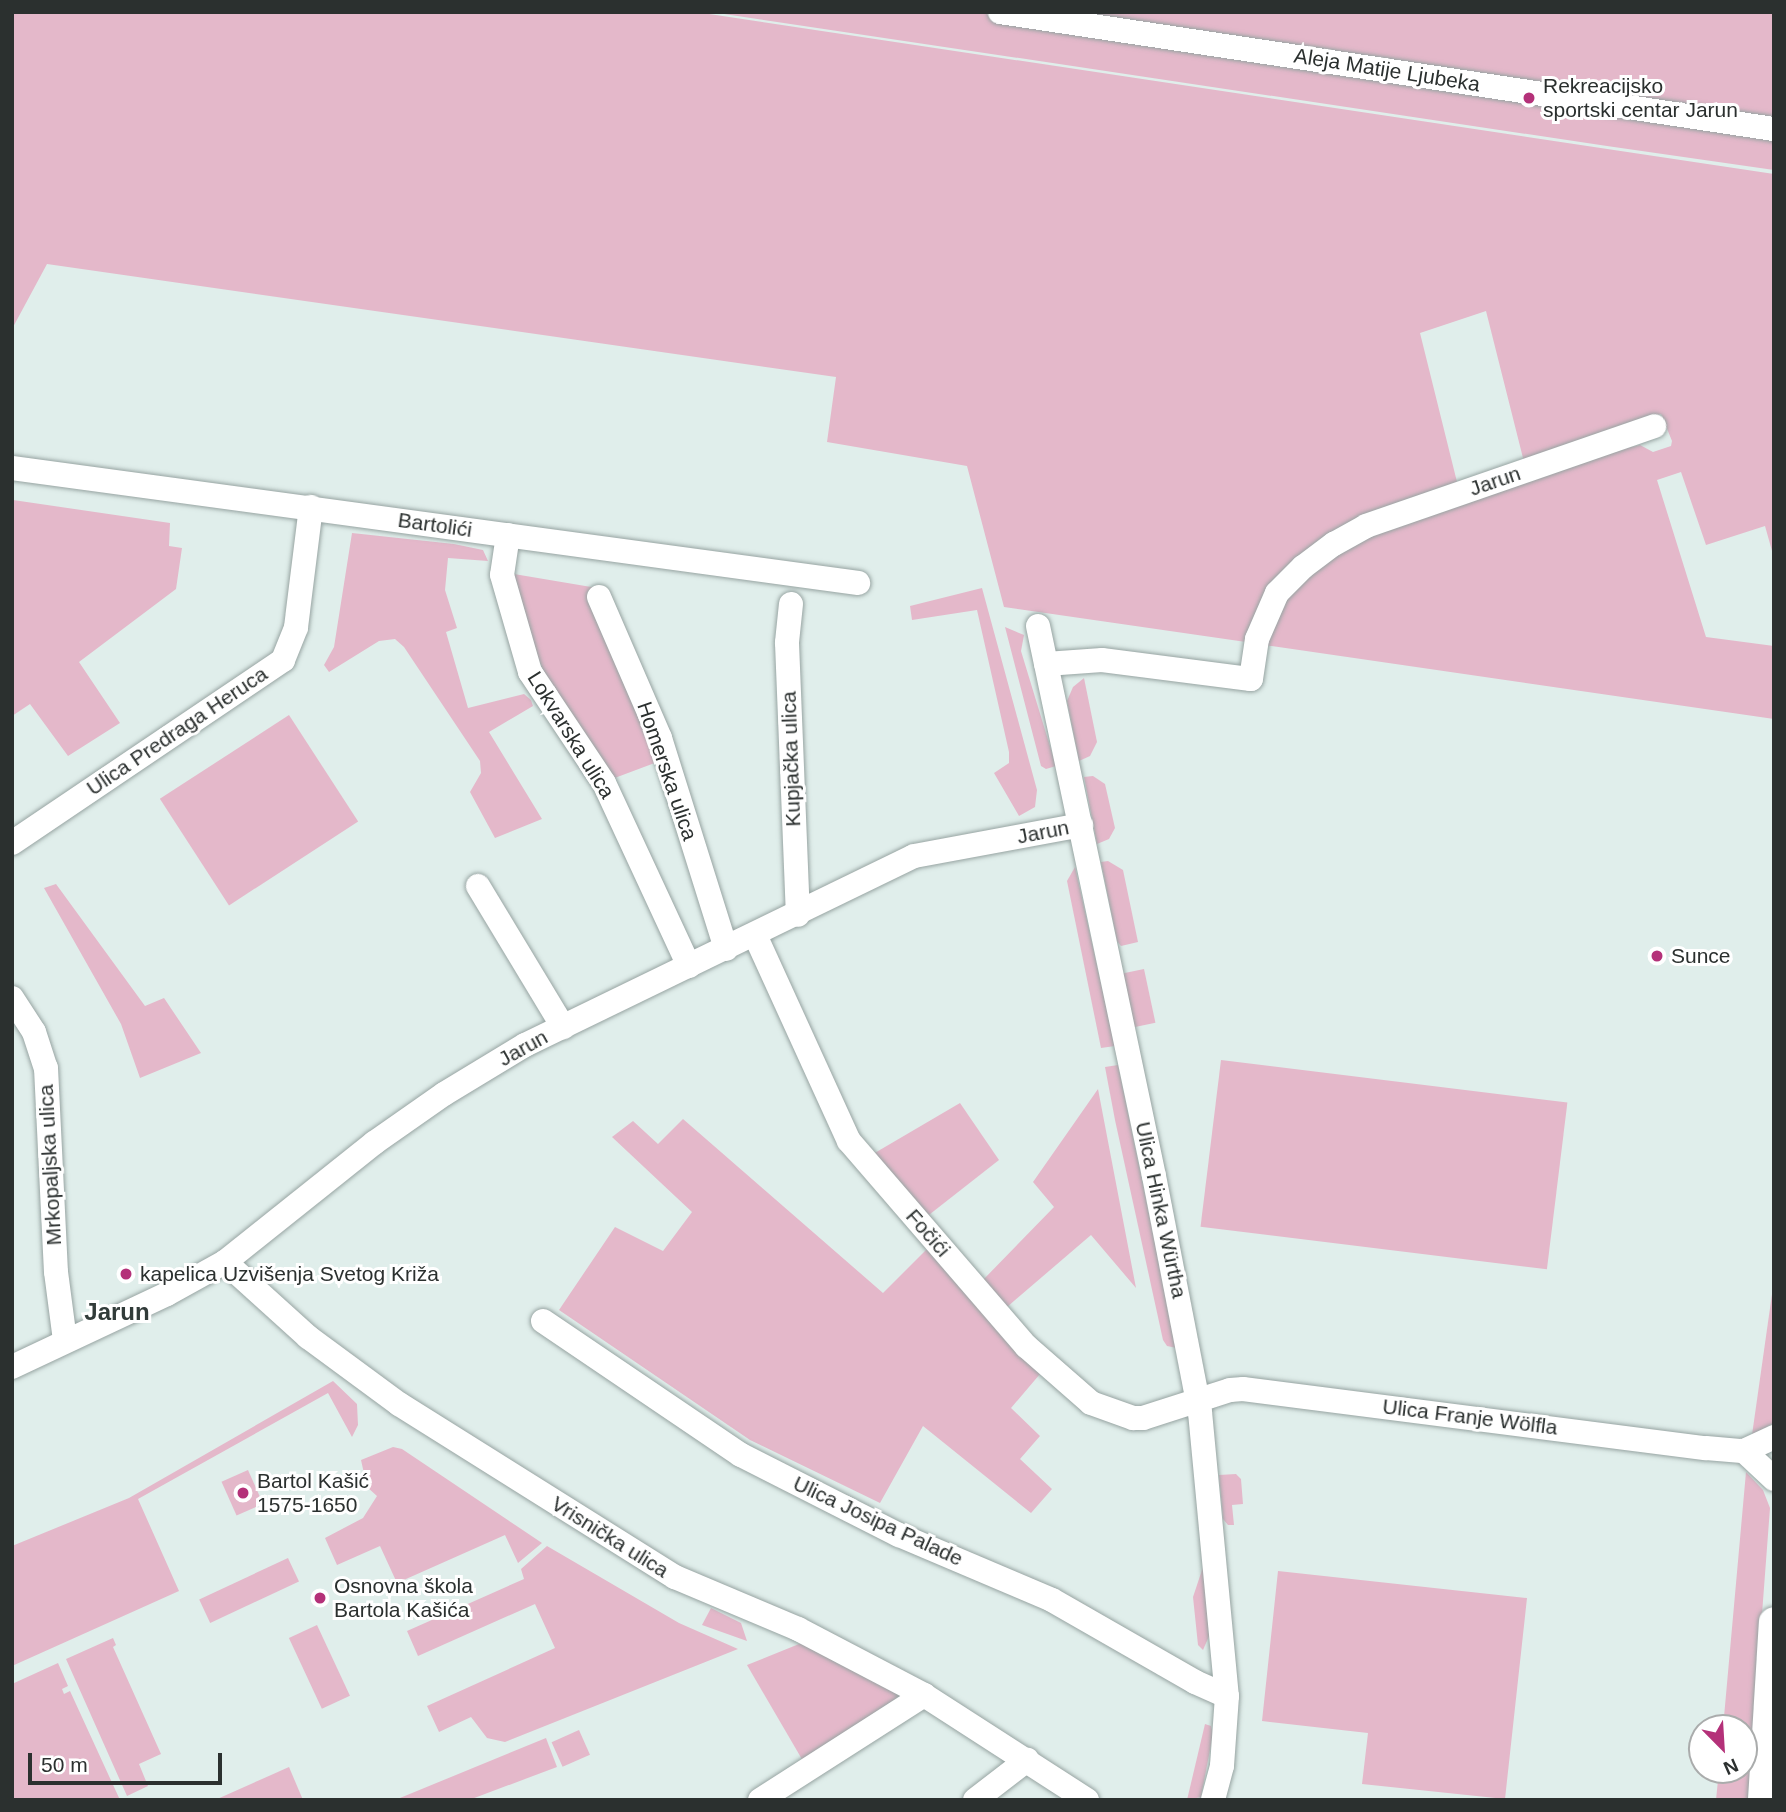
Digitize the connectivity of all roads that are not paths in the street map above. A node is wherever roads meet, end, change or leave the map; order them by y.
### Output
1 (1000, 12) edge
2 (1774, 128) edge
3 (1654, 426) dead end
4 (12, 468) edge
5 (311, 507) junction
6 (508, 535) junction
7 (858, 583) dead end
8 (599, 597) dead end
9 (791, 604) dead end
10 (1038, 626) dead end
11 (1046, 664) junction
12 (1081, 825) junction
13 (12, 843) edge
14 (478, 886) dead end
15 (798, 915) junction
16 (754, 935) junction
17 (726, 949) junction
18 (689, 966) junction
19 (12, 998) edge
20 (563, 1027) junction
21 (225, 1262) junction
22 (543, 1321) dead end
23 (65, 1340) junction
24 (12, 1367) edge
25 (1198, 1401) junction
26 (1774, 1437) edge
27 (1744, 1451) junction
28 (1774, 1479) edge
29 (1774, 1622) edge
30 (924, 1695) junction
31 (1227, 1696) junction
32 (1027, 1760) junction
33 (760, 1800) edge
34 (975, 1800) edge
35 (1087, 1800) edge
36 (1213, 1800) edge
37 (1763, 1800) edge

1 - 2 street, Aleja Matije Ljubeka
3 - 11 street, Jarun
4 - 5 street, Bartolići
5 - 6 street, Bartolići
5 - 13 street, Ulica Predraga Heruca
6 - 7 street, Bartolići
6 - 18 street, Lokvarska ulica
8 - 17 street, Homerska ulica
9 - 15 street, Kupjačka ulica
10 - 11 street, Ulica Hinka Würtha
11 - 12 street, Ulica Hinka Würtha
12 - 15 street, Jarun
12 - 25 street, Ulica Hinka Würtha
14 - 20 street
15 - 16 street, Jarun
16 - 17 street, Jarun
16 - 25 street, Fočići
17 - 18 street, Jarun
18 - 20 street, Jarun
19 - 23 street, Mrkopaljska ulica
20 - 21 street, Jarun
21 - 23 street, Jarun
21 - 30 street, Vrisnička ulica
22 - 31 street, Ulica Josipa Palade
23 - 24 street, Jarun
25 - 27 street, Ulica Franje Wölfla
25 - 31 street, Ulica Hinka Würtha
26 - 27 street
27 - 28 street
29 - 37 street
30 - 32 street, Vrisnička ulica
30 - 33 street
31 - 36 street, Ulica Hinka Würtha
32 - 34 street
32 - 35 street, Vrisnička ulica

